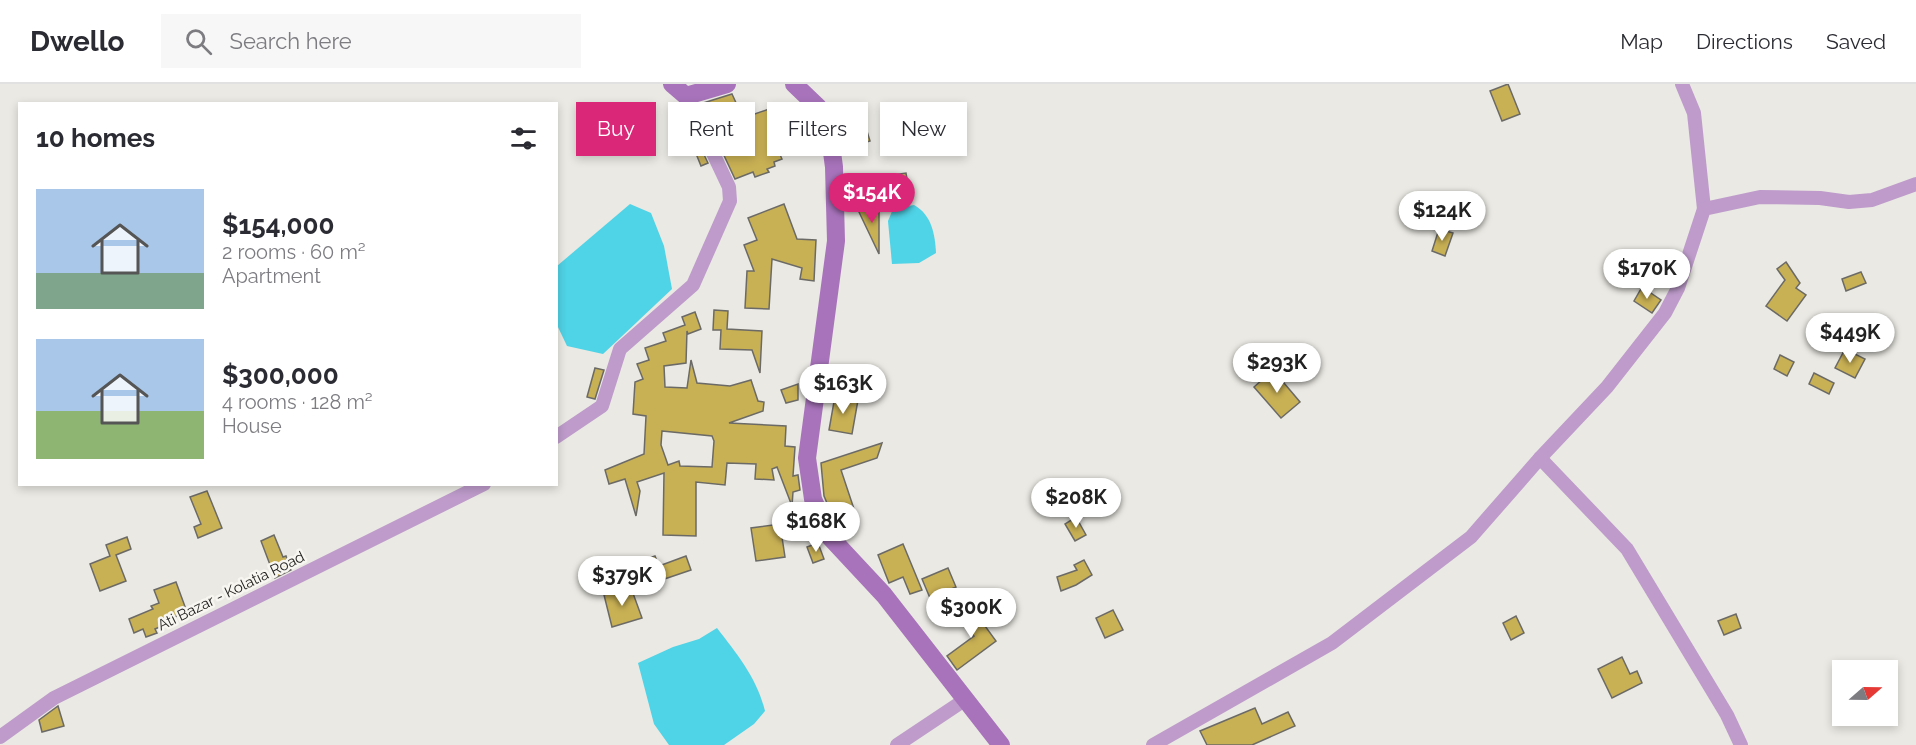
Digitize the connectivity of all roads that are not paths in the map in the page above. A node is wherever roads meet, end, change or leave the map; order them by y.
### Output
1 (727, 84) edge
2 (794, 84) edge
3 (1682, 84) edge
4 (679, 90) edge
5 (1916, 184) edge
6 (1704, 209) junction
7 (558, 436) edge
8 (1539, 458) junction
9 (480, 486) edge
10 (966, 699) junction
11 (0, 737) edge
12 (897, 745) edge
13 (1001, 745) edge
14 (1153, 745) edge
15 (1741, 745) edge

1 - 4 main road
2 - 10 main road
3 - 6 street
4 - 7 street
5 - 6 street
6 - 8 street
8 - 14 street
8 - 15 street
9 - 11 street, Ati Bazar - Kolatia Road
10 - 12 street
10 - 13 main road

